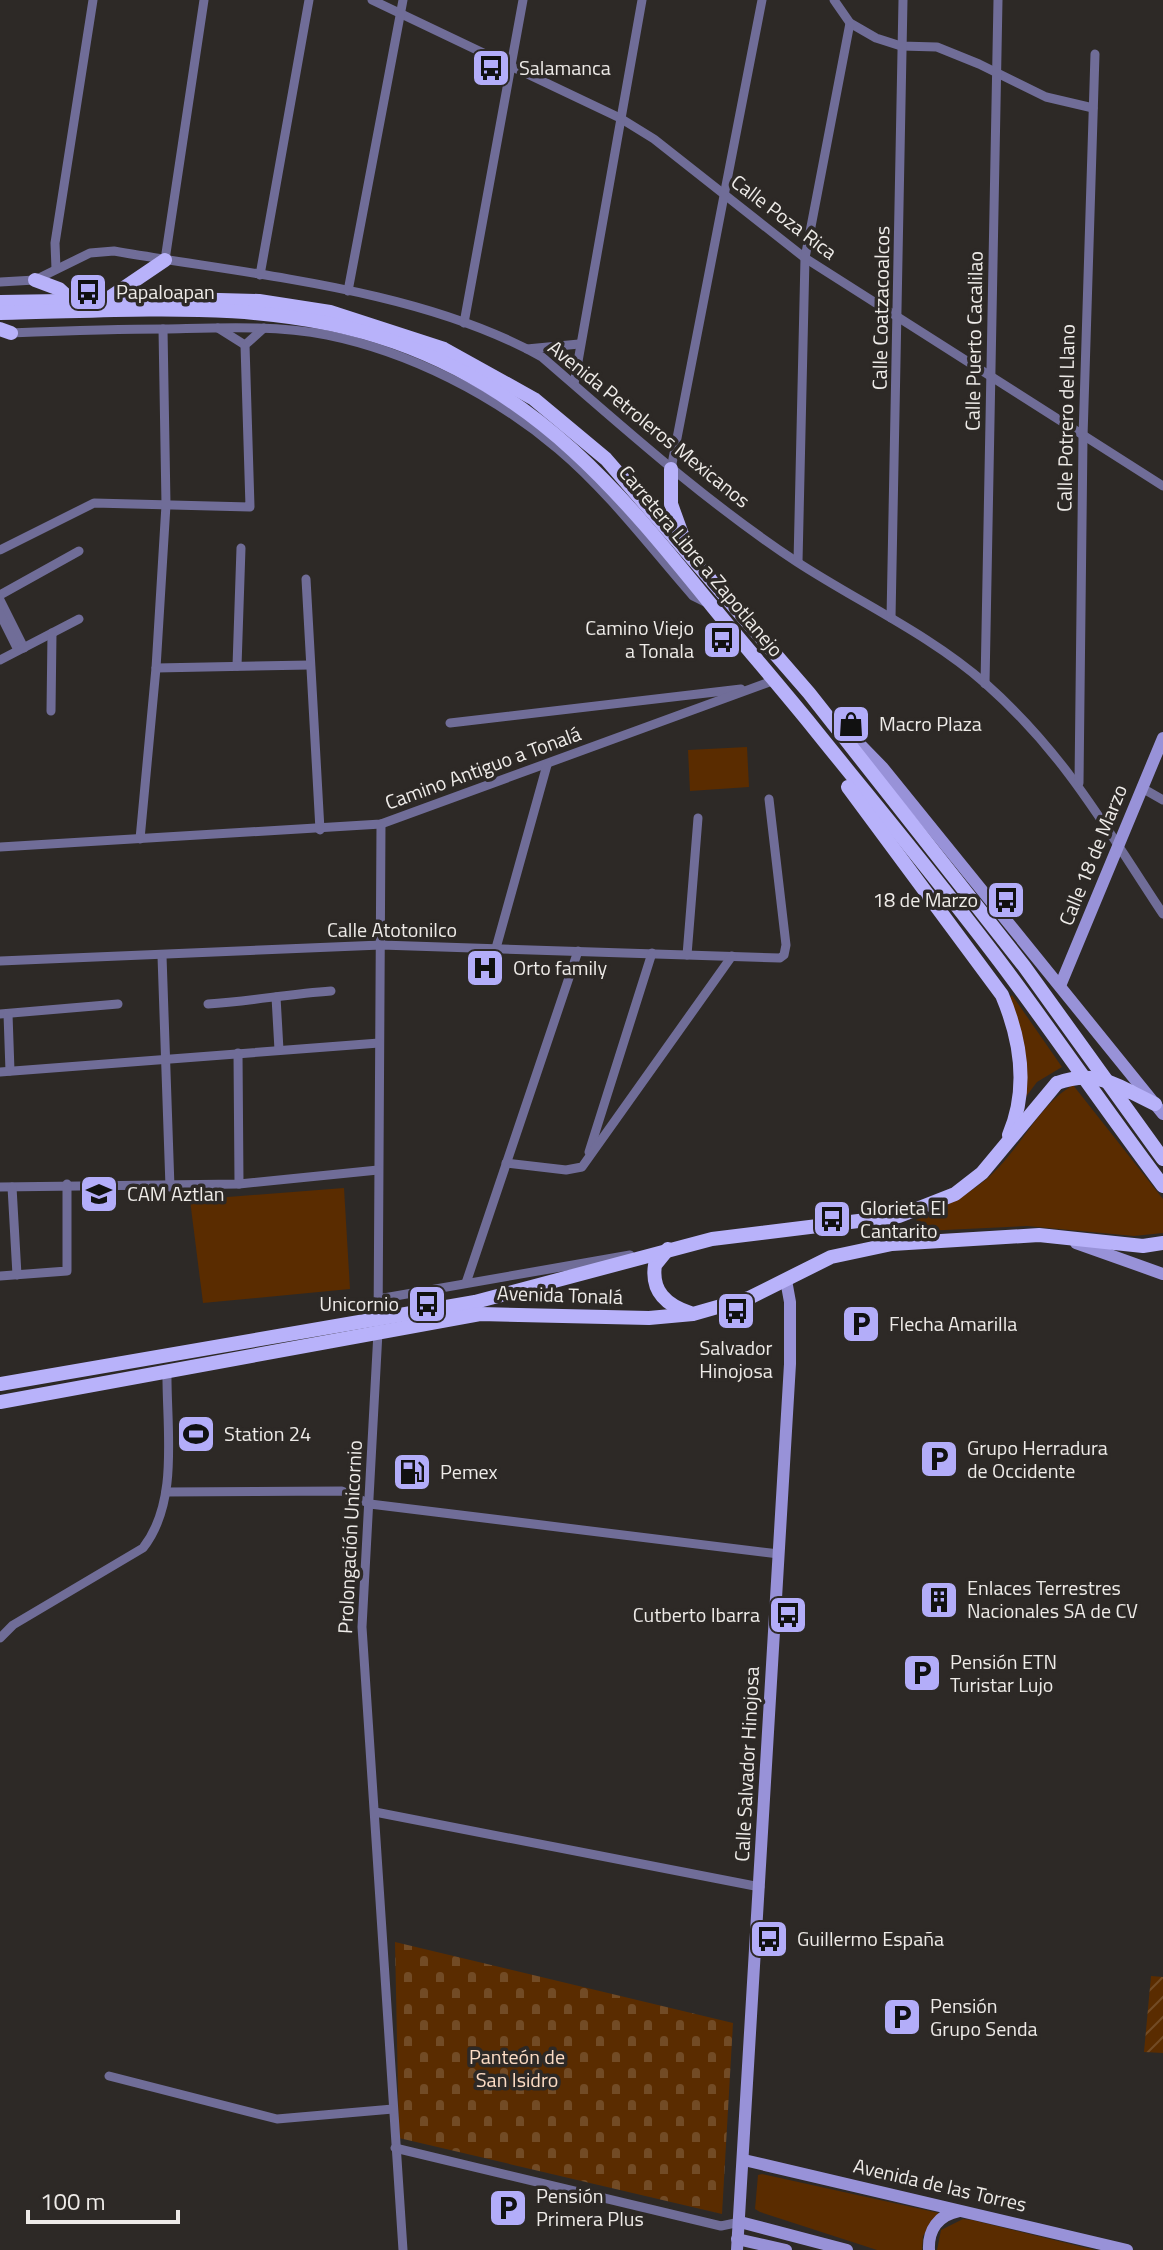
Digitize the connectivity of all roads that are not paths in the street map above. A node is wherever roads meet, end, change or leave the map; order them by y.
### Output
1 (93, 0) edge
2 (204, 0) edge
3 (309, 0) edge
4 (372, 0) edge
5 (403, 0) edge
6 (523, 0) edge
7 (642, 0) edge
8 (762, 0) edge
9 (834, 0) edge
10 (903, 0) edge
11 (998, 0) edge
12 (400, 14) junction
13 (850, 23) junction
14 (901, 46) junction
15 (1095, 54) dead end
16 (511, 65) junction
17 (997, 75) junction
18 (1093, 108) junction
19 (620, 118) junction
20 (726, 196) junction
21 (805, 258) junction
22 (165, 260) junction
23 (56, 269) junction
24 (260, 275) junction
25 (35, 280) junction
26 (0, 282) edge
27 (348, 291) junction
28 (71, 300) junction
29 (0, 302) edge
30 (103, 306) junction
31 (0, 313) edge
32 (899, 320) junction
33 (464, 323) junction
34 (215, 327) junction
35 (264, 328) junction
36 (98, 329) junction
37 (163, 329) junction
38 (326, 329) junction
39 (4, 332) edge
40 (579, 344) junction
41 (245, 345) junction
42 (527, 349) junction
43 (991, 378) junction
44 (574, 384) junction
45 (1083, 437) junction
46 (671, 469) junction
47 (1163, 486) edge
48 (166, 505) junction
49 (241, 548) dead end
50 (0, 550) edge
51 (79, 551) dead end
52 (688, 551) junction
53 (798, 562) junction
54 (306, 579) dead end
55 (0, 597) edge
56 (0, 614) edge
57 (891, 618) junction
58 (79, 619) dead end
59 (52, 633) junction
60 (21, 649) junction
61 (0, 660) edge
62 (310, 665) junction
63 (237, 666) junction
64 (156, 668) junction
65 (985, 684) junction
66 (778, 685) junction
67 (755, 687) junction
68 (809, 693) junction
69 (51, 711) dead end
70 (450, 723) dead end
71 (1163, 738) edge
72 (547, 765) junction
73 (1079, 783) junction
74 (1142, 788) junction
75 (769, 799) dead end
76 (1163, 800) edge
77 (698, 818) dead end
78 (381, 824) junction
79 (320, 830) junction
80 (140, 839) junction
81 (0, 847) edge
82 (1119, 848) junction
83 (1163, 914) edge
84 (381, 945) junction
85 (496, 948) junction
86 (578, 951) junction
87 (652, 953) junction
88 (687, 955) junction
89 (162, 956) junction
90 (732, 956) junction
91 (0, 961) edge
92 (1060, 986) junction
93 (331, 991) dead end
94 (276, 997) junction
95 (118, 1004) dead end
96 (208, 1004) dead end
97 (4, 1014) edge
98 (379, 1043) junction
99 (279, 1050) junction
100 (238, 1053) junction
101 (166, 1060) junction
102 (5, 1072) edge
103 (1159, 1109) edge
104 (1002, 1150) junction
105 (1163, 1159) edge
106 (506, 1163) junction
107 (586, 1163) junction
108 (378, 1170) junction
109 (67, 1184) junction
110 (239, 1184) junction
111 (1163, 1186) edge
112 (0, 1187) edge
113 (12, 1187) junction
114 (170, 1187) junction
115 (1065, 1239) junction
116 (1163, 1243) edge
117 (661, 1251) junction
118 (1163, 1274) edge
119 (17, 1275) junction
120 (0, 1276) edge
121 (786, 1280) junction
122 (466, 1283) junction
123 (378, 1299) junction
124 (693, 1314) junction
125 (378, 1325) junction
126 (167, 1370) junction
127 (0, 1384) edge
128 (0, 1402) edge
129 (166, 1492) junction
130 (370, 1504) junction
131 (779, 1554) junction
132 (0, 1638) edge
133 (375, 1812) junction
134 (760, 1887) junction
135 (109, 2076) dead end
136 (393, 2109) junction
137 (395, 2148) junction
138 (744, 2160) junction
139 (966, 2211) junction
140 (740, 2222) junction
141 (721, 2226) junction
142 (737, 2244) edge
143 (403, 2250) edge
144 (786, 2250) edge
145 (847, 2250) edge
146 (929, 2250) edge
147 (1127, 2250) edge

1 - 23 street
2 - 22 street
3 - 24 street
4 - 12 street, Calle Poza Rica
5 - 12 street
6 - 16 street
7 - 19 street
8 - 20 street
9 - 13 street
10 - 14 street, Calle Coatzacoalcos
11 - 17 street, Calle Puerto Cacalilao
12 - 16 street, Calle Poza Rica
12 - 27 street
13 - 14 street
13 - 21 street
14 - 17 street
14 - 32 street, Calle Coatzacoalcos
15 - 18 street, Calle Potrero del Llano
16 - 19 street, Calle Poza Rica
16 - 33 street
17 - 18 street
17 - 43 street, Calle Puerto Cacalilao
18 - 45 street, Calle Potrero del Llano
19 - 20 street, Calle Poza Rica
19 - 40 street
20 - 21 street, Calle Poza Rica
20 - 46 street
21 - 32 street, Calle Poza Rica
21 - 53 street
22 - 23 street, Avenida Petroleros Mexicanos
22 - 24 street, Avenida Petroleros Mexicanos
22 - 30 main road
23 - 25 street
24 - 27 street, Avenida Petroleros Mexicanos
25 - 26 street
25 - 28 main road
27 - 33 street, Avenida Petroleros Mexicanos
28 - 29 main road, Carretera Libre a Zapotlanejo
28 - 30 main road, Carretera Libre a Zapotlanejo
30 - 31 main road, Carretera Libre a Zapotlanejo
30 - 36 street
30 - 38 main road, Carretera Libre a Zapotlanejo
30 - 52 main road, Carretera Libre a Zapotlanejo
32 - 43 street, Calle Poza Rica
32 - 57 street, Calle Coatzacoalcos
33 - 42 street, Avenida Petroleros Mexicanos
34 - 35 street
34 - 37 street
34 - 41 street
35 - 38 street
35 - 41 street
36 - 37 street
36 - 39 street
37 - 48 street
38 - 66 main road, Carretera Libre a Zapotlanejo
40 - 42 street
40 - 44 street
41 - 48 street
42 - 44 street, Avenida Petroleros Mexicanos
43 - 45 street, Calle Poza Rica
43 - 65 street, Calle Puerto Cacalilao
44 - 46 street, Avenida Petroleros Mexicanos
45 - 47 street, Calle Poza Rica
45 - 73 street, Calle Potrero del Llano
46 - 52 main road
46 - 53 street, Avenida Petroleros Mexicanos
48 - 50 street
48 - 64 street
49 - 63 street
51 - 55 street
52 - 68 main road, Carretera Libre a Zapotlanejo
53 - 57 street, Avenida Petroleros Mexicanos
54 - 62 street
55 - 60 street
56 - 60 street
57 - 65 street, Avenida Petroleros Mexicanos
58 - 59 street
59 - 60 street
59 - 69 street
60 - 61 street
62 - 63 street
62 - 79 street
63 - 64 street
64 - 80 street
65 - 73 street, Avenida Petroleros Mexicanos
66 - 67 street, Camino Antiguo a Tonalá
66 - 104 main road
66 - 111 main road, Carretera Libre a Zapotlanejo
67 - 70 street
67 - 72 street, Camino Antiguo a Tonalá
68 - 92 street, Carretera Libre a Zapotlanejo
68 - 105 main road, Carretera Libre a Zapotlanejo
71 - 74 street, Calle 18 de Marzo
72 - 78 street, Camino Antiguo a Tonalá
72 - 85 street
73 - 82 street, Avenida Petroleros Mexicanos
74 - 76 street
74 - 82 street, Calle 18 de Marzo
75 - 90 street, Calle Atotonilco
77 - 88 street
78 - 79 street, Camino Antiguo a Tonalá
78 - 84 street, Prolongación Unicornio
79 - 80 street, Camino Antiguo a Tonalá
80 - 81 street, Camino Antiguo a Tonalá
82 - 83 street, Avenida Petroleros Mexicanos
82 - 92 street, Calle 18 de Marzo
84 - 85 street, Calle Atotonilco
84 - 89 street, Calle Atotonilco
84 - 98 street, Prolongación Unicornio
85 - 86 street, Calle Atotonilco
86 - 87 street, Calle Atotonilco
86 - 106 street
87 - 88 street, Calle Atotonilco
87 - 107 street
88 - 90 street, Calle Atotonilco
89 - 91 street, Calle Atotonilco
89 - 101 street
90 - 107 street
92 - 103 street, Carretera Libre a Zapotlanejo
93 - 94 street
94 - 96 street
94 - 99 street
95 - 97 street
97 - 102 street
98 - 99 street
98 - 108 street, Prolongación Unicornio
99 - 100 street
100 - 101 street
100 - 110 street
101 - 102 street
101 - 114 street
103 - 104 main road, Avenida Tonalá, bridge
104 - 117 main road, Avenida Tonalá
106 - 107 street
106 - 122 street
108 - 110 street
108 - 123 street, Prolongación Unicornio
109 - 113 street
109 - 114 street
109 - 119 street
110 - 114 street
112 - 113 street
113 - 119 street
115 - 116 main road, Avenida Tonalá
115 - 118 street
115 - 121 main road, Avenida Tonalá
117 - 122 street
117 - 124 main road
117 - 125 main road, Avenida Tonalá
119 - 120 street
121 - 124 main road, Avenida Tonalá
121 - 131 street, Calle Salvador Hinojosa
122 - 123 street
123 - 125 street, Prolongación Unicornio
124 - 125 main road, Avenida Tonalá
125 - 126 main road, Avenida Tonalá
125 - 127 main road, Avenida Tonalá
125 - 130 street, Prolongación Unicornio
126 - 128 main road, Avenida Tonalá
126 - 129 street
129 - 130 street
129 - 132 street
130 - 131 street
130 - 133 street, Prolongación Unicornio
131 - 134 street, Calle Salvador Hinojosa
133 - 134 street
133 - 136 street, Prolongación Unicornio
134 - 138 street, Calle Salvador Hinojosa
135 - 136 street
136 - 137 street, Prolongación Unicornio
137 - 141 street
137 - 143 street, Prolongación Unicornio
138 - 139 street, Avenida de las Torres
138 - 140 street, Calle Salvador Hinojosa
139 - 146 street
139 - 147 street, Avenida de las Torres
140 - 141 street
140 - 142 street, Calle Salvador Hinojosa
140 - 145 street
141 - 142 street
142 - 144 street

